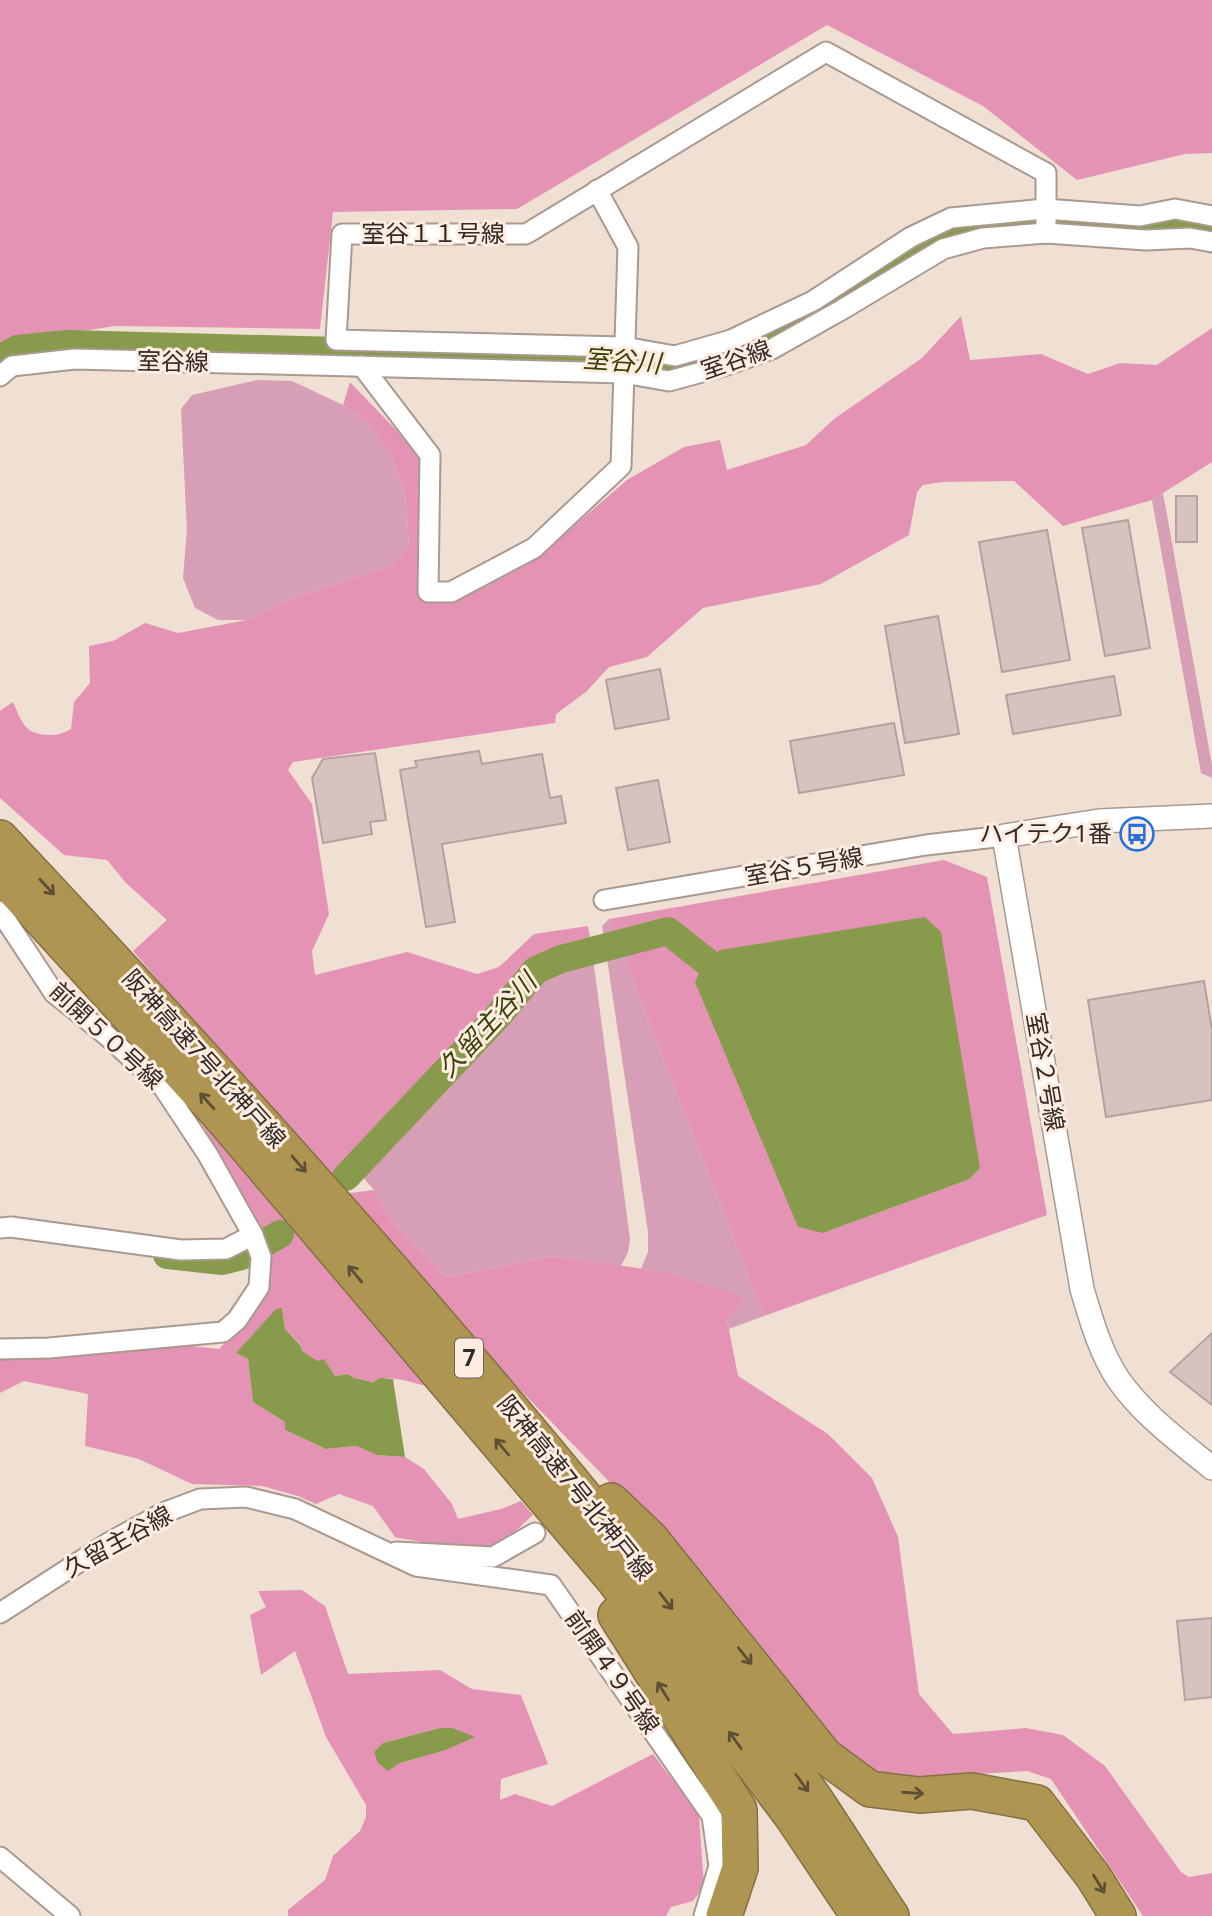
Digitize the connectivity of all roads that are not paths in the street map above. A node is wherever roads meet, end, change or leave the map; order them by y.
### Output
1 (597, 190) junction
2 (1045, 209) junction
3 (1212, 216) edge
4 (1046, 233) junction
5 (1212, 242) edge
6 (624, 347) junction
7 (362, 366) junction
8 (622, 373) junction
9 (0, 376) edge
10 (1212, 816) edge
11 (1004, 836) junction
12 (0, 838) edge
13 (0, 874) edge
14 (604, 900) dead end
15 (0, 911) edge
16 (0, 1228) edge
17 (256, 1243) junction
18 (0, 1349) edge
19 (514, 1410) junction
20 (1212, 1468) edge
21 (535, 1486) junction
22 (535, 1533) dead end
23 (384, 1552) junction
24 (0, 1613) edge
25 (0, 1857) edge
26 (70, 1916) edge
27 (704, 1916) edge
28 (724, 1916) edge
29 (859, 1916) edge
30 (891, 1916) edge
31 (1118, 1916) edge

1 - 2 street, 室谷１１号線
1 - 6 street
1 - 6 street, 室谷１１号線
2 - 3 street
2 - 4 street
2 - 6 street, 室谷１１号線
4 - 5 street, 室谷線
4 - 8 street, 室谷線
6 - 8 street
7 - 8 street, 室谷線
7 - 8 street
7 - 9 street, 室谷線
10 - 11 street
11 - 14 street, 室谷５号線
11 - 20 street, 室谷２号線
12 -> 19 highway, 阪神高速7号北神戸線 / 7
21 -> 13 highway, 阪神高速7号北神戸線 / 7
15 - 17 street, 前開５０号線
16 - 17 street
17 - 18 street
19 -> 30 highway, 阪神高速7号北神戸線 / 7
19 -> 31 highway
28 -> 21 highway
29 -> 21 highway, 阪神高速7号北神戸線 / 7
22 - 23 street
23 - 24 street, 久留主谷線
23 - 27 street, 前開４９号線
25 - 26 street

